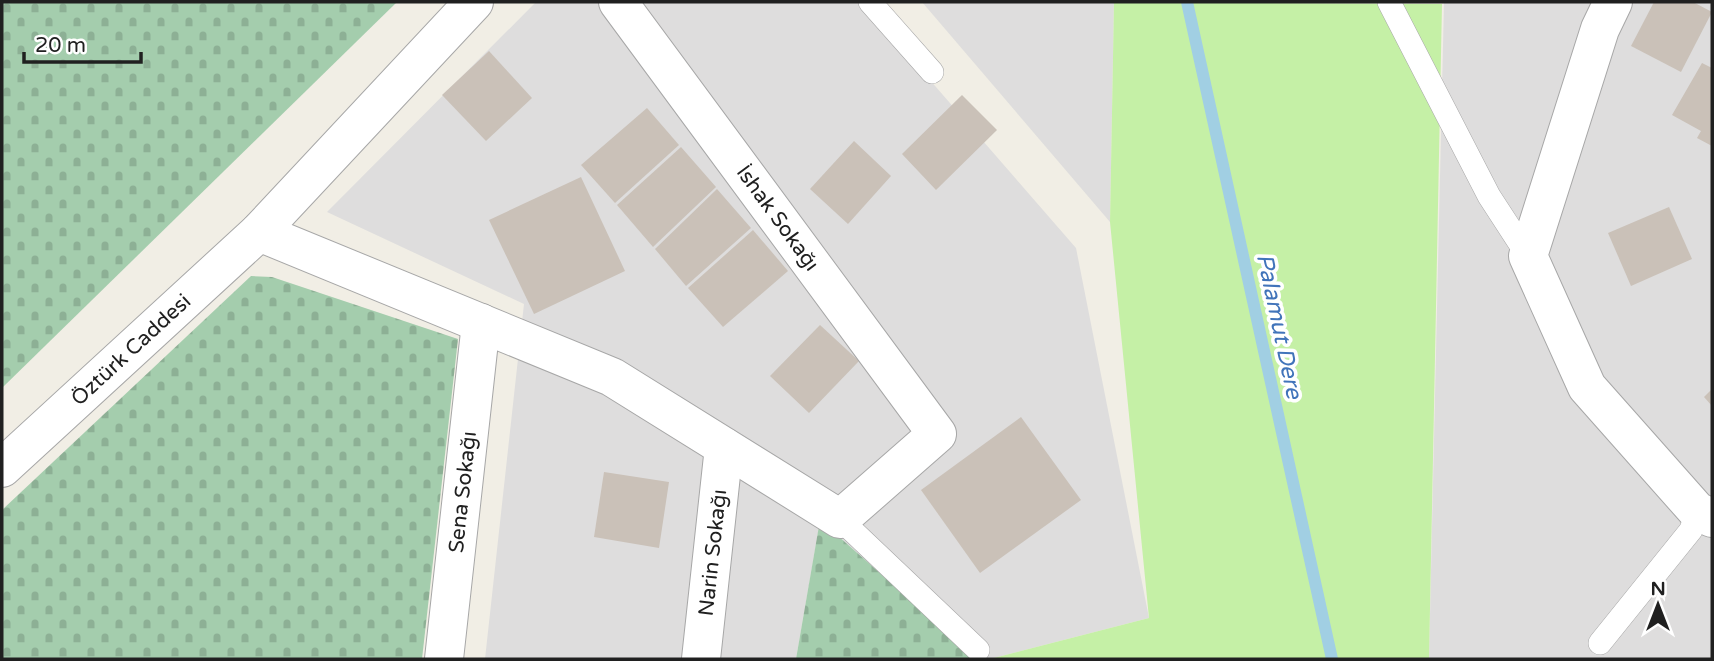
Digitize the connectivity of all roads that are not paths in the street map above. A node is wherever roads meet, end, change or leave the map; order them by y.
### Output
1 (474, 2) edge
2 (618, 2) edge
3 (870, 2) edge
4 (1389, 2) edge
5 (1614, 2) edge
6 (932, 72) dead end
7 (259, 232) junction
8 (1528, 256) junction
9 (481, 323) junction
10 (724, 447) junction
11 (2, 468) edge
12 (1705, 515) edge
13 (840, 519) junction
14 (1600, 643) dead end
15 (978, 650) dead end
16 (444, 659) edge
17 (701, 659) edge

1 - 7 street, Öztürk Caddesi
2 - 13 street, İshak Sokağı
3 - 6 lane
4 - 8 lane
5 - 8 street
7 - 9 street
7 - 11 street, Öztürk Caddesi
8 - 12 street
9 - 10 street
9 - 16 street, Sena Sokağı
10 - 13 street
10 - 17 street, Narin Sokağı
12 - 14 lane
13 - 15 lane

